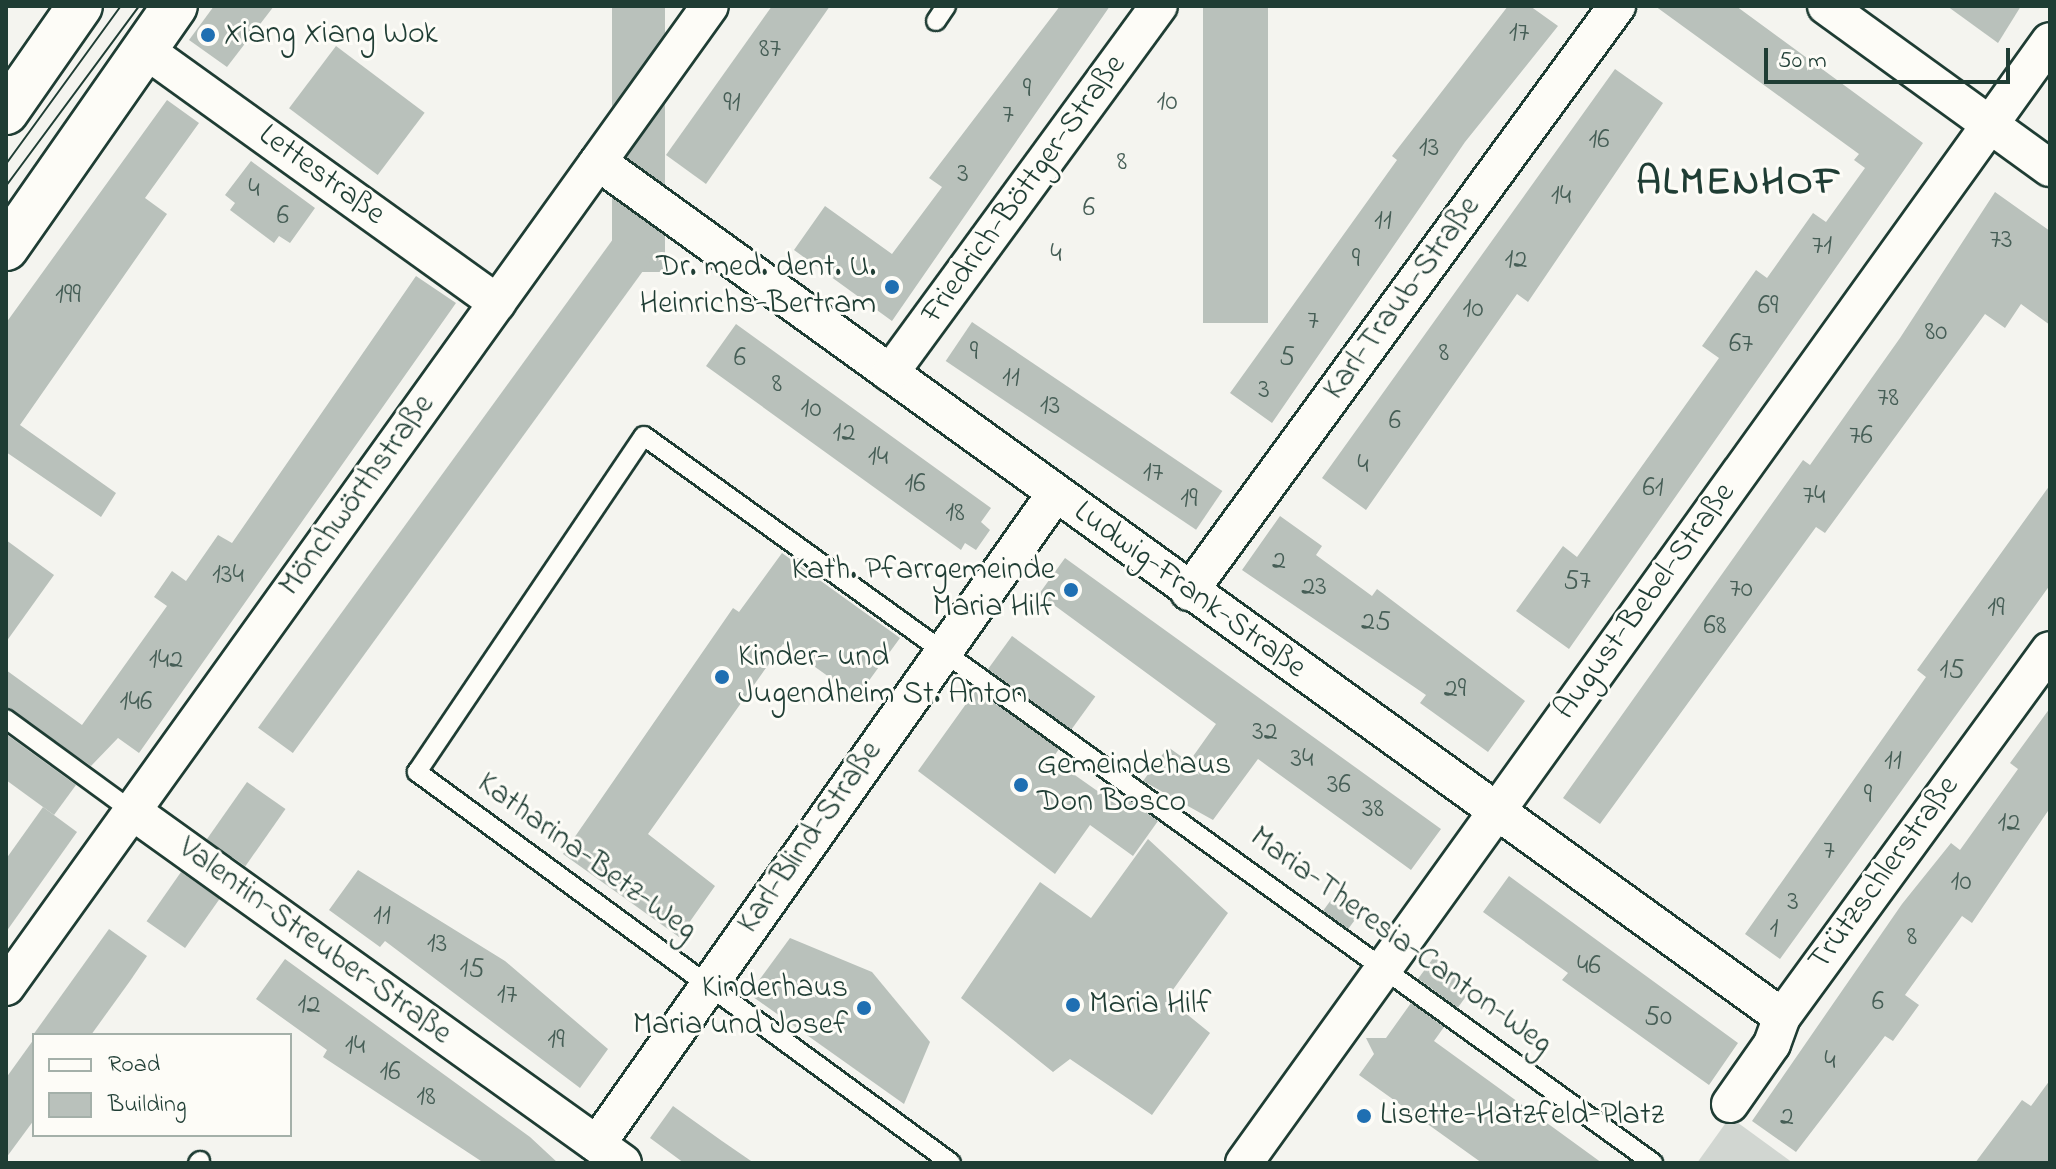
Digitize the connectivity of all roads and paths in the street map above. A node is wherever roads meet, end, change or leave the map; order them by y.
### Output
1 (80, 6) edge
2 (175, 6) edge
3 (710, 6) edge
4 (1159, 6) edge
5 (1617, 6) edge
6 (1826, 6) edge
7 (2050, 41) edge
8 (144, 49) junction
9 (10, 96) edge
10 (1991, 126) junction
11 (598, 162) junction
12 (2050, 168) edge
13 (6, 248) edge
14 (497, 303) junction
15 (890, 373) junction
16 (1055, 494) junction
17 (1189, 592) junction
18 (2050, 650) edge
19 (940, 655) junction
20 (6, 719) edge
21 (417, 772) joint
22 (132, 811) junction
23 (1494, 811) junction
24 (1382, 971) junction
25 (709, 985) junction
26 (6, 987) edge
27 (1782, 1017) junction
28 (1730, 1104) dead end
29 (610, 1153) edge
30 (951, 1163) edge
31 (1244, 1163) edge
32 (1653, 1163) edge

1 - 9 main road
2 - 8 main road
3 - 11 street, Mönchwörthstraße
4 - 15 street, Friedrich-Böttger-Straße
5 - 17 street, Karl-Traub-Straße
6 - 10 street
7 - 10 street, August-Bebel-Straße
8 - 13 main road
8 - 14 street, Lettestraße
10 - 12 street
10 - 23 street, August-Bebel-Straße
11 - 14 street, Mönchwörthstraße
11 - 15 street, Ludwig-Frank-Straße
14 - 22 street, Mönchwörthstraße
15 - 16 street, Ludwig-Frank-Straße
16 - 17 street, Ludwig-Frank-Straße
16 - 19 street, Karl-Blind-Straße
17 - 23 street, Ludwig-Frank-Straße
18 - 27 street, Trützschlerstraße
19 - 21 lane, Maria-Theresia-Canton-Weg
19 - 24 lane, Maria-Theresia-Canton-Weg
19 - 25 street, Karl-Blind-Straße
20 - 22 lane, Valentin-Streuber-Straße
21 - 25 lane, Katharina-Betz-Weg
22 - 26 street, Mönchwörthstraße
22 - 29 street, Valentin-Streuber-Straße
23 - 24 street, August-Bebel-Straße
23 - 27 street, Ludwig-Frank-Straße
24 - 31 street, August-Bebel-Straße
24 - 32 lane, Maria-Theresia-Canton-Weg
25 - 29 street, Karl-Blind-Straße
25 - 30 lane, Katharina-Betz-Weg
27 - 28 street, Trützschlerstraße

